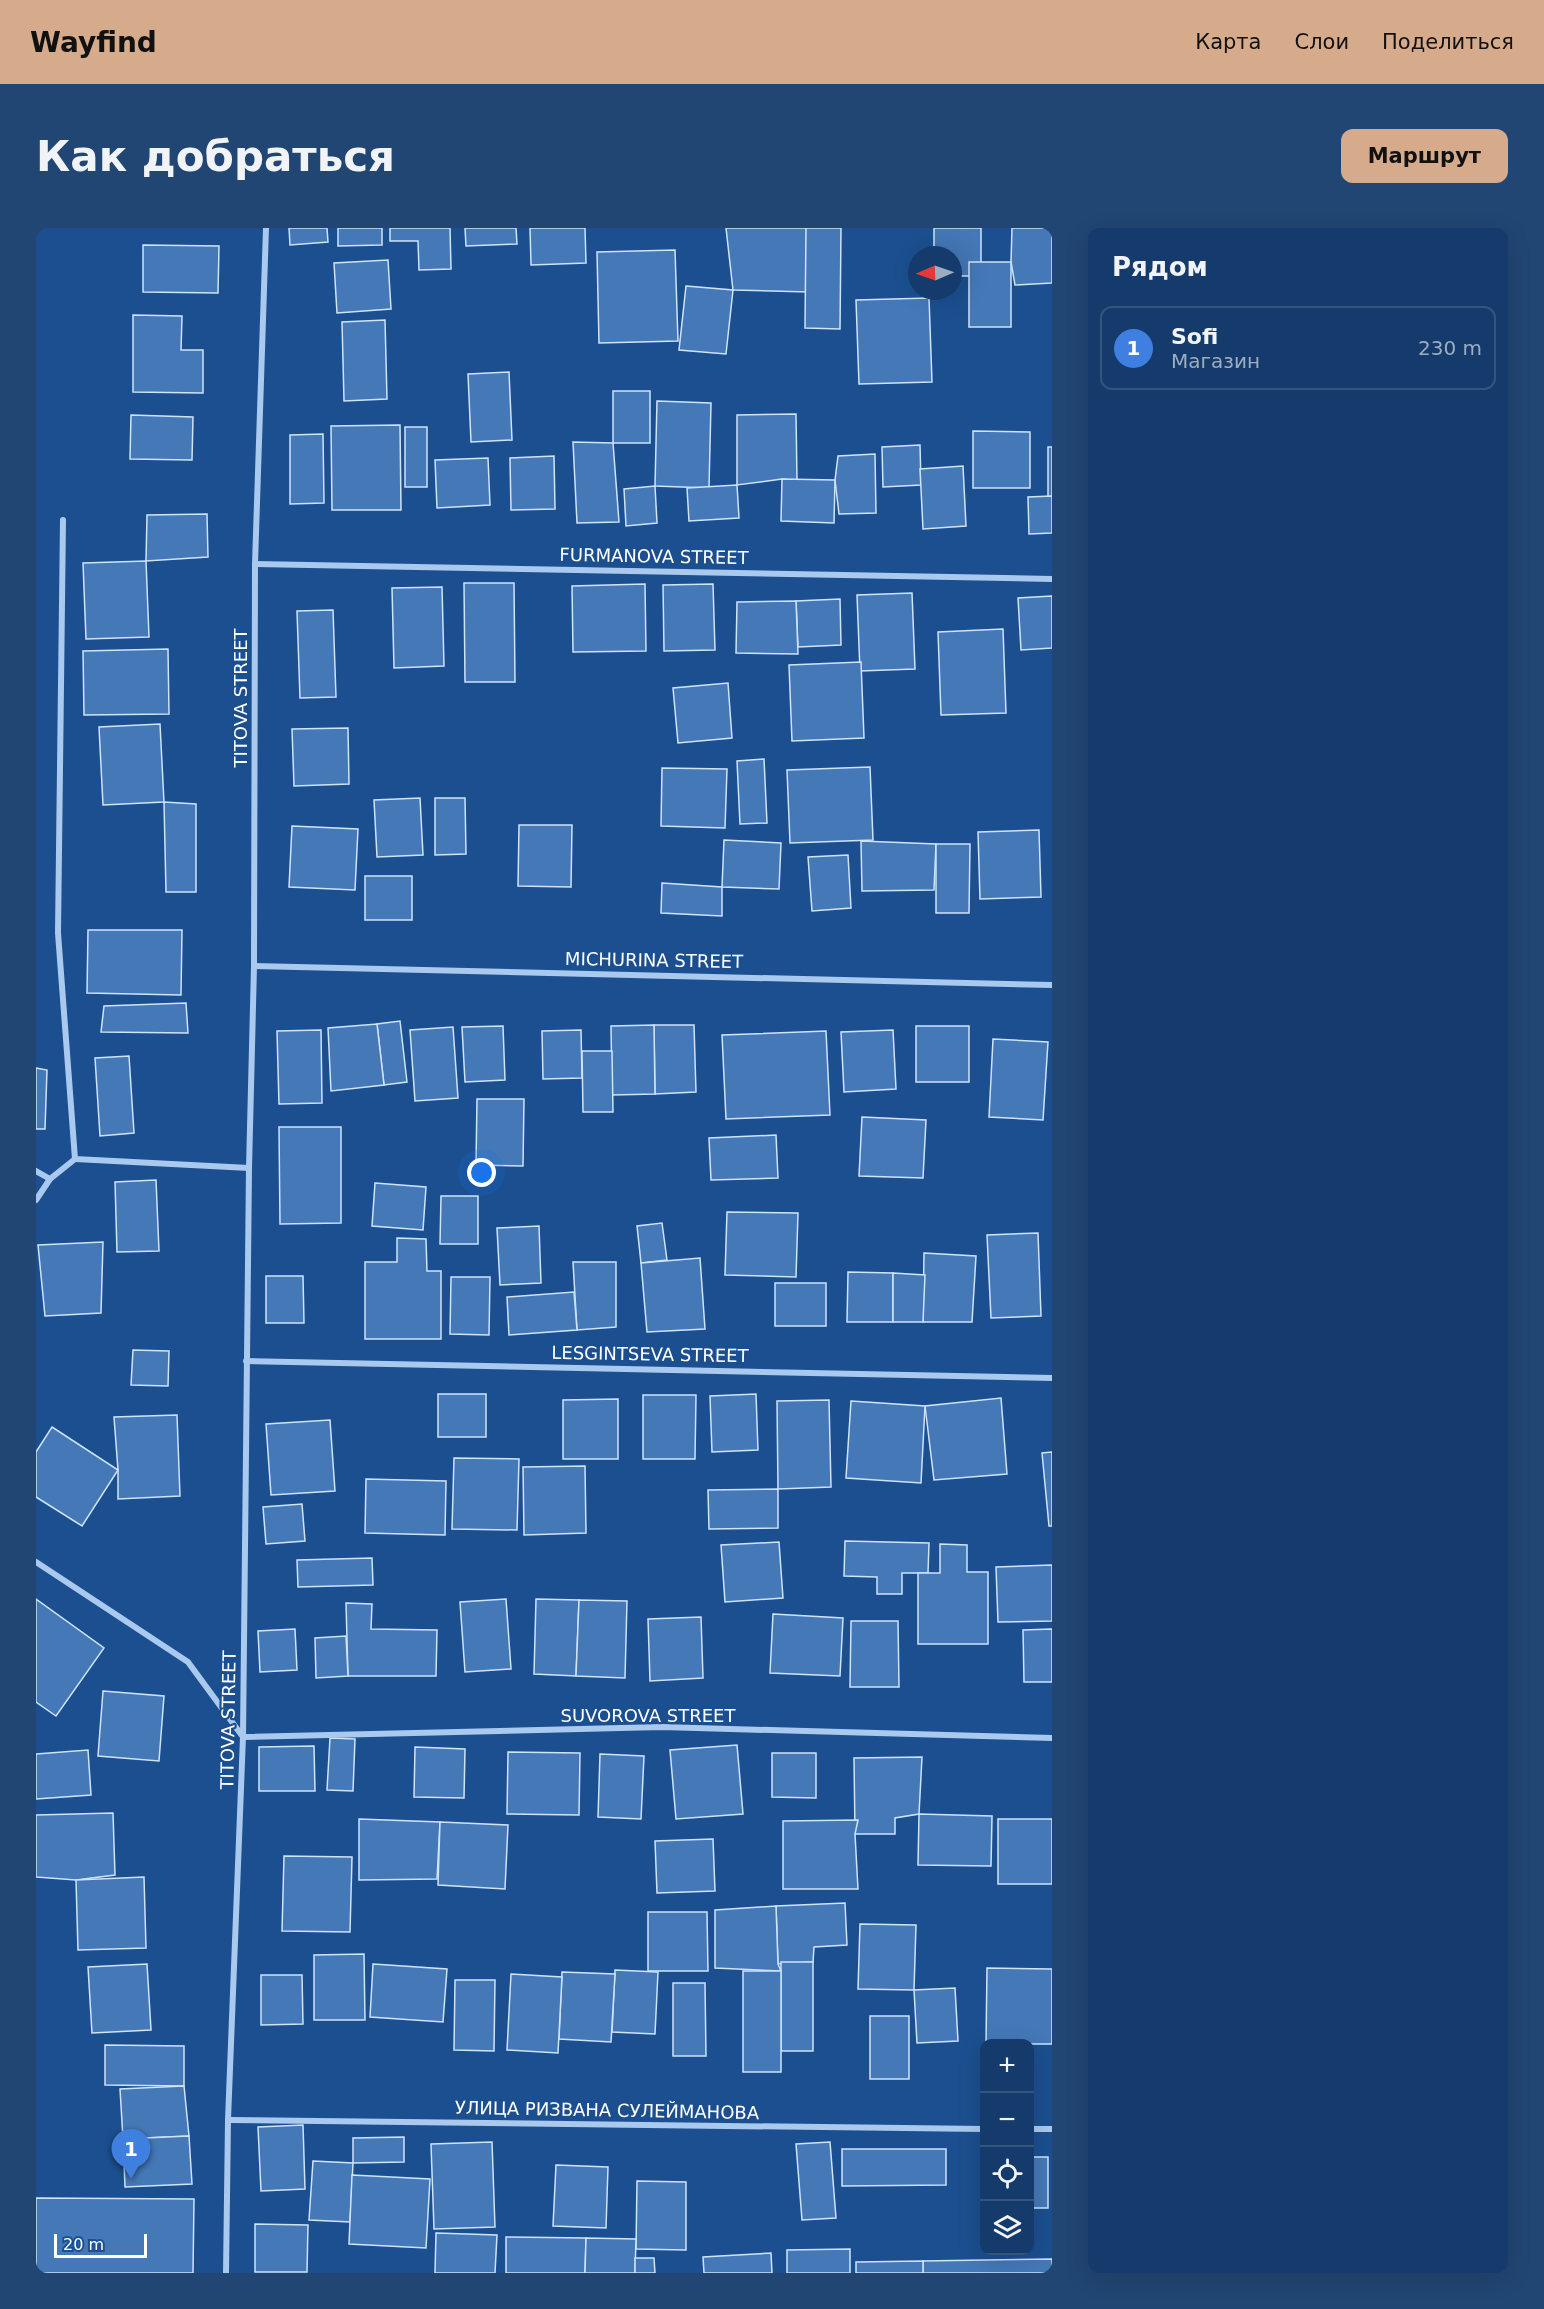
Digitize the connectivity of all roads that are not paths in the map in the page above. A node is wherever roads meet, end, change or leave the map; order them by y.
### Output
1 (266, 228) edge
2 (63, 520) dead end
3 (255, 564) junction
4 (1052, 579) edge
5 (254, 966) junction
6 (1052, 985) edge
7 (75, 1159) junction
8 (249, 1168) junction
9 (36, 1171) edge
10 (50, 1179) junction
11 (36, 1200) edge
12 (246, 1361) junction
13 (1052, 1378) edge
14 (36, 1562) edge
15 (243, 1737) junction
16 (1052, 1738) edge
17 (228, 2120) junction
18 (980, 2129) edge
19 (1034, 2129) edge
20 (1052, 2130) edge
21 (226, 2273) edge

1 - 3 street, TITOVA STREET
2 - 7 street
3 - 4 street, FURMANOVA STREET
3 - 5 street, TITOVA STREET
5 - 6 street, MICHURINA STREET
5 - 8 street, TITOVA STREET
7 - 8 street
7 - 10 street
8 - 12 street, TITOVA STREET
9 - 10 street
10 - 11 street
12 - 13 street, LESGINTSEVA STREET
12 - 15 street, TITOVA STREET
14 - 15 street
15 - 16 street, SUVOROVA STREET
15 - 17 street, TITOVA STREET
17 - 18 street, УЛИЦА РИЗВАНА СУЛЕЙМАНОВА
17 - 21 street, TITOVA STREET
19 - 20 street

